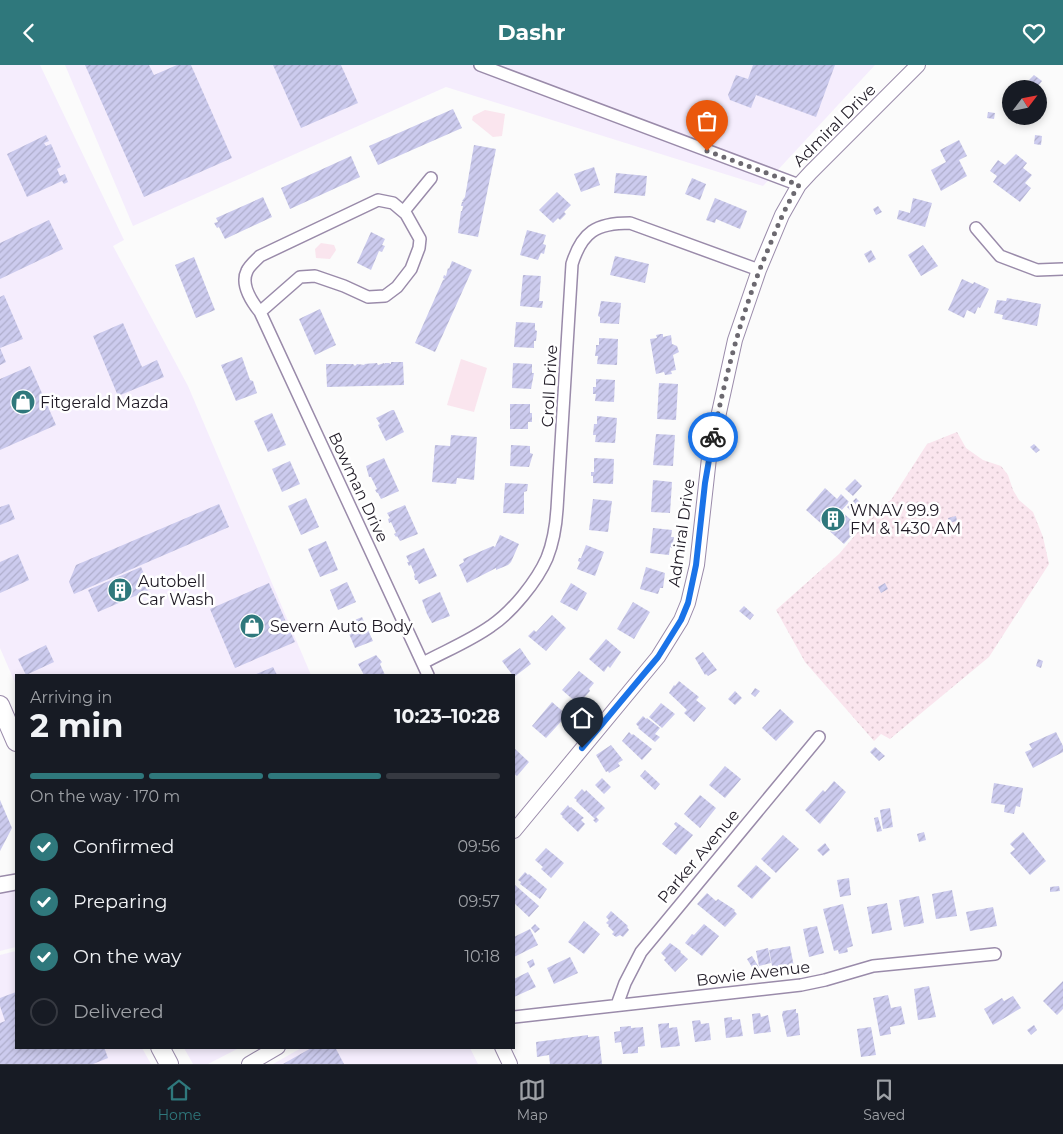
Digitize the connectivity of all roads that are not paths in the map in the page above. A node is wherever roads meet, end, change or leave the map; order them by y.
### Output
1 (480, 65) edge
2 (918, 65) edge
3 (431, 178) dead end
4 (799, 185) junction
5 (404, 211) junction
6 (976, 228) dead end
7 (1063, 269) edge
8 (759, 270) junction
9 (260, 312) junction
10 (423, 663) junction
11 (428, 674) edge
12 (0, 705) edge
13 (819, 737) dead end
14 (15, 740) edge
15 (516, 823) edge
16 (15, 882) edge
17 (0, 885) edge
18 (995, 954) dead end
19 (618, 1005) junction
20 (515, 1017) edge
21 (161, 1049) edge
22 (275, 1049) edge
23 (496, 1049) edge
24 (503, 1049) edge
25 (170, 1064) edge
26 (249, 1064) edge
27 (500, 1064) edge
28 (510, 1064) edge

1 - 4 street
2 - 4 street, Admiral Drive
3 - 5 street
4 - 8 street, Admiral Drive
5 - 9 street, Bowman Drive
5 - 9 street
6 - 7 street
8 - 10 street, Croll Drive
8 - 15 street, Admiral Drive
9 - 10 street, Bowman Drive
10 - 11 street, Bowman Drive
12 - 14 main road
13 - 19 street, Parker Avenue
16 - 17 main road
18 - 19 street, Bowie Avenue
19 - 20 street, Bowie Avenue
21 - 25 main road
22 - 26 street
23 - 27 street
24 - 28 street

